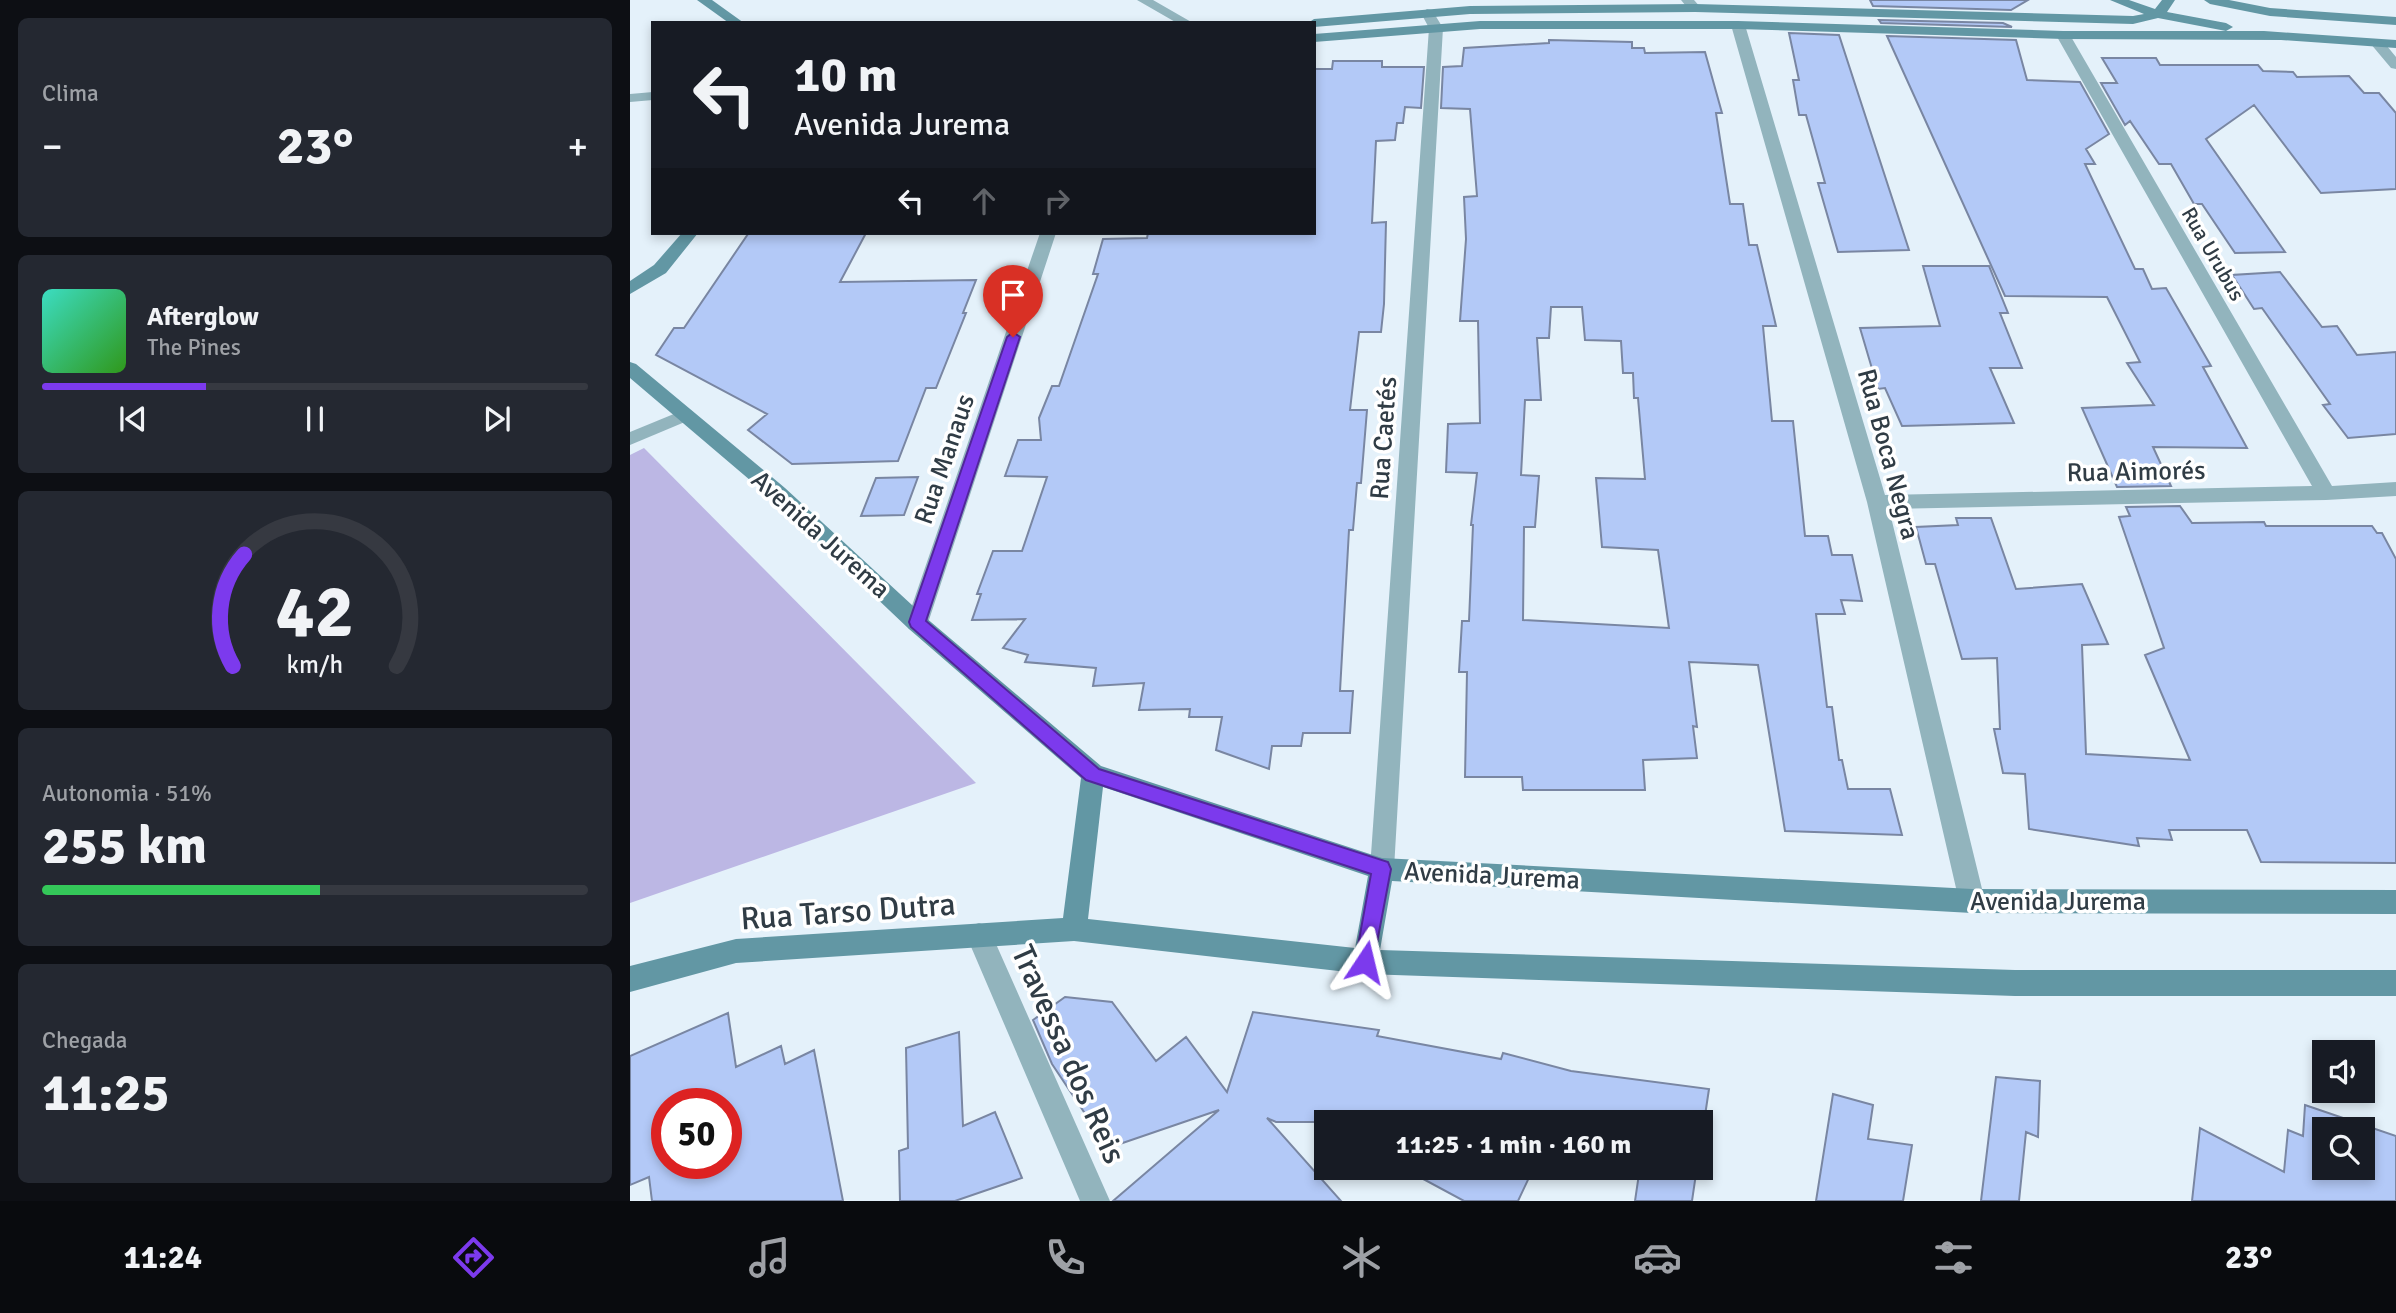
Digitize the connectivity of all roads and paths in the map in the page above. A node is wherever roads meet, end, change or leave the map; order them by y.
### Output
1 (704, 0) edge
2 (1143, 0) edge
3 (2116, 0) edge
4 (2169, 0) edge
5 (2210, 0) edge
6 (1691, 4) edge
7 (2158, 14) junction
8 (1432, 20) junction
9 (2133, 20) junction
10 (735, 21) edge
11 (1183, 21) edge
12 (2396, 21) edge
13 (1316, 23) edge
14 (1738, 25) junction
15 (2063, 35) junction
16 (2145, 36) junction
17 (2278, 37) junction
18 (1316, 38) edge
19 (2377, 43) junction
20 (2396, 44) edge
21 (2396, 65) edge
22 (651, 96) edge
23 (630, 98) edge
24 (688, 235) edge
25 (1047, 235) edge
26 (630, 289) edge
27 (630, 368) edge
28 (686, 415) junction
29 (630, 439) edge
30 (2396, 489) edge
31 (2326, 493) junction
32 (1877, 502) junction
33 (917, 622) junction
34 (1093, 775) junction
35 (1382, 869) junction
36 (1972, 901) junction
37 (2396, 902) edge
38 (1074, 929) junction
39 (979, 936) junction
40 (1365, 962) junction
41 (630, 979) edge
42 (2396, 983) edge
43 (1095, 1201) edge

1 - 10 street
2 - 11 street
3 - 7 street
4 - 7 street
5 - 12 street
6 - 8 street
6 - 9 street
7 - 9 street
7 - 17 street
8 - 13 street
8 - 14 street
8 - 18 street
8 - 35 street, Rua Caetés
9 - 16 street
14 - 15 street
14 - 32 street, Rua Boca Negra
15 - 16 street
15 - 31 street, Rua Urubus
16 - 17 street
17 - 19 street
19 - 20 street
19 - 21 street
22 - 23 street
24 - 26 street
25 - 33 street, Rua Manaus
27 - 28 street, Avenida Jurema
28 - 29 lane
28 - 33 street, Avenida Jurema
30 - 31 street, Rua Aimorés
31 - 32 street, Rua Aimorés
32 - 36 street, Rua Boca Negra
33 - 34 street, Avenida Jurema
34 - 35 street, Avenida Jurema
34 - 38 street
35 - 36 street, Avenida Jurema
35 - 40 street
36 - 37 street, Avenida Jurema
38 - 39 street, Rua Tarso Dutra
38 - 40 street
39 - 41 street, Rua Tarso Dutra
39 - 43 street, Travessa dos Reis
40 - 42 street

